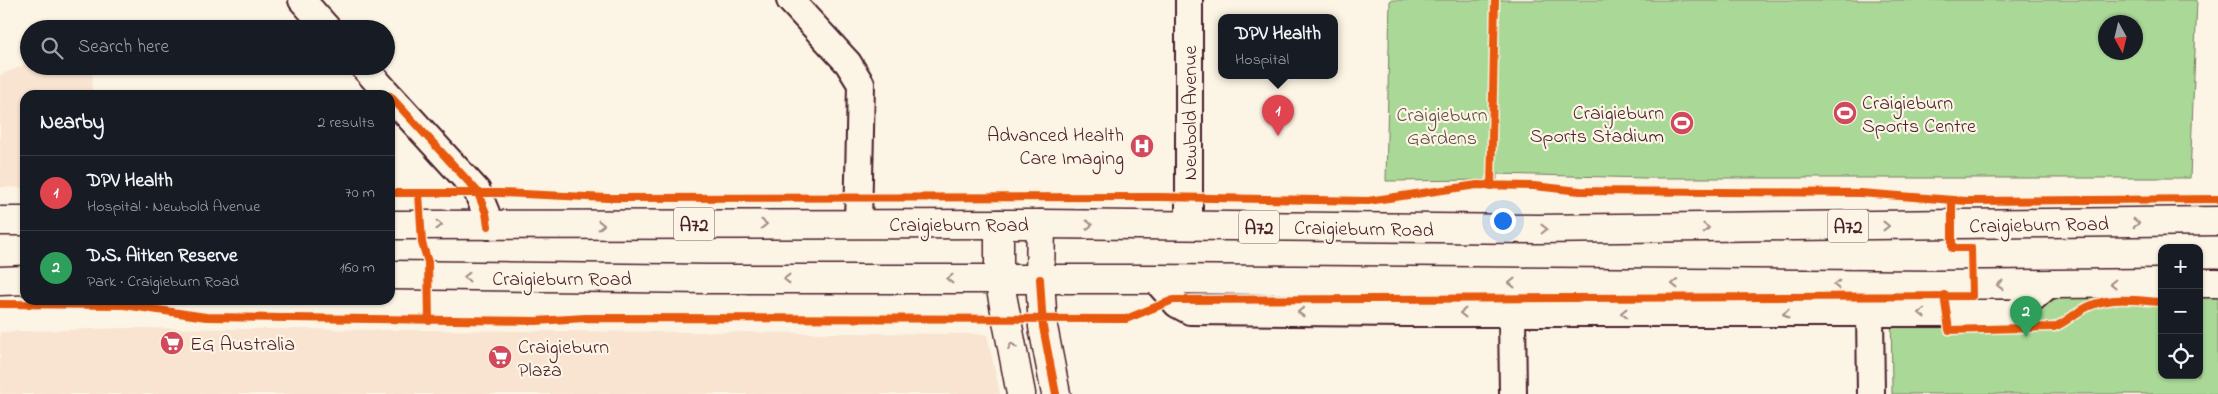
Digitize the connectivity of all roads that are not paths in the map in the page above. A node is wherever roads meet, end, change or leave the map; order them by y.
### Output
1 (302, 0) edge
2 (790, 0) edge
3 (1189, 0) edge
4 (320, 20) edge
5 (371, 75) edge
6 (385, 90) edge
7 (395, 101) edge
8 (0, 221) edge
9 (20, 221) edge
10 (2218, 222) edge
11 (858, 224) junction
12 (999, 224) junction
13 (1041, 224) junction
14 (395, 225) edge
15 (488, 226) junction
16 (1189, 226) junction
17 (395, 275) edge
18 (999, 279) junction
19 (1040, 279) junction
20 (1155, 279) junction
21 (20, 280) edge
22 (0, 281) edge
23 (2158, 283) edge
24 (2203, 283) edge
25 (2218, 283) edge
26 (2048, 284) junction
27 (1512, 313) junction
28 (1870, 314) junction
29 (1021, 394) edge
30 (1056, 394) edge
31 (1513, 394) edge
32 (1871, 394) edge

1 - 4 street
2 - 11 street
3 - 16 street, Newbold Avenue
5 - 6 street
7 - 15 street
8 - 9 main road
16 -> 10 main road, Craigieburn Road / A72
11 - 12 main road, Craigieburn Road / A72
15 -> 11 main road, Craigieburn Road / A72
12 - 13 main road, Craigieburn Road / A72
12 - 18 main road
13 -> 16 main road, Craigieburn Road / A72
13 - 19 main road
14 -> 15 main road, Craigieburn Road / A72
18 -> 17 main road, Craigieburn Road
18 - 19 main road, Craigieburn Road
29 -> 18 main road
19 - 20 main road, Craigieburn Road
19 - 30 main road
26 -> 20 main road, Craigieburn Road
27 -> 20 street
21 - 22 main road
23 -> 26 main road, Craigieburn Road
24 - 25 main road
26 -> 28 street
28 -> 27 street
27 - 31 street
28 - 32 street

